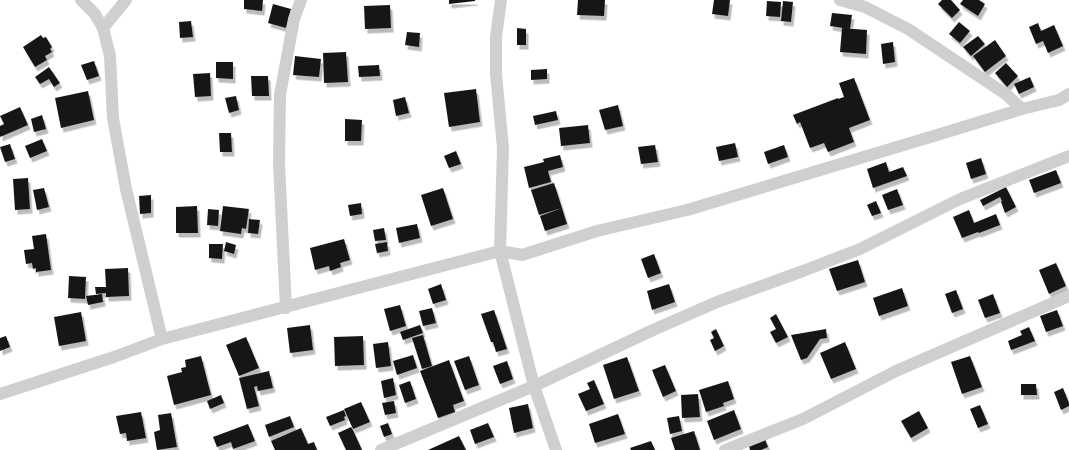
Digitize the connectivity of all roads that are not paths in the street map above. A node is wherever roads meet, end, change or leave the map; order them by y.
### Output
1 (80, 0) edge
2 (126, 0) edge
3 (301, 0) edge
4 (501, 0) edge
5 (840, 0) edge
6 (103, 28) junction
7 (1069, 94) edge
8 (1022, 109) junction
9 (1069, 156) edge
10 (500, 251) junction
11 (1069, 296) edge
12 (286, 308) junction
13 (162, 339) junction
14 (534, 386) junction
15 (0, 394) edge
16 (381, 450) edge
17 (556, 450) edge
18 (726, 450) edge

1 - 6 street
2 - 6 street
3 - 12 street
4 - 10 street
5 - 8 street
6 - 13 street
7 - 8 street
8 - 10 street
9 - 14 street
10 - 12 street
10 - 14 street
11 - 18 street
12 - 13 street
13 - 15 street
14 - 16 street
14 - 17 street

